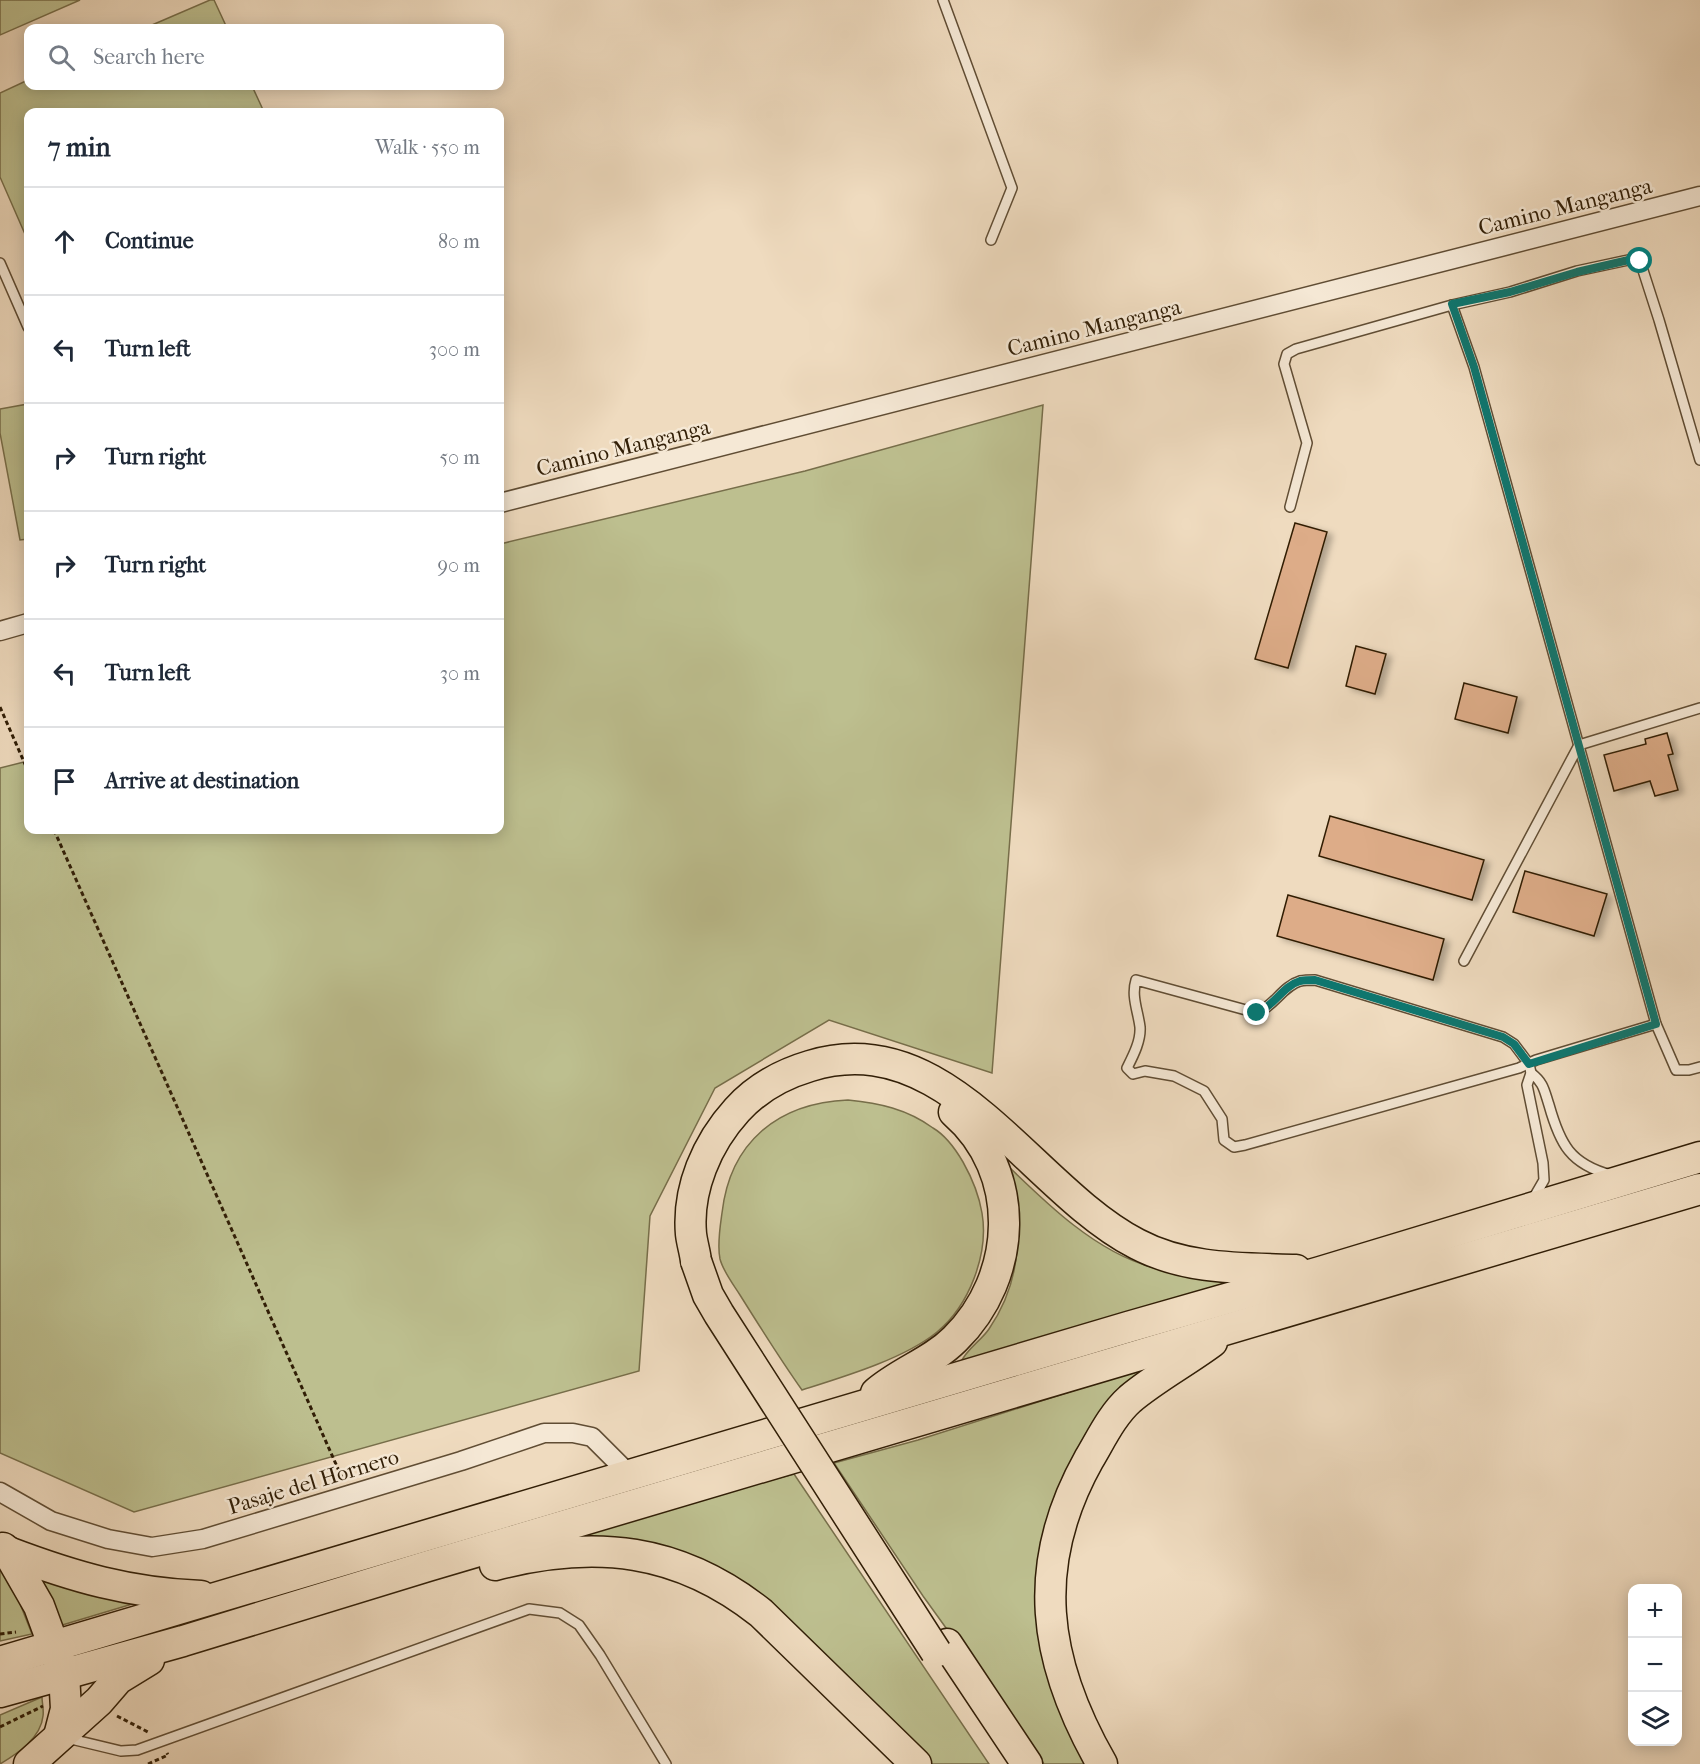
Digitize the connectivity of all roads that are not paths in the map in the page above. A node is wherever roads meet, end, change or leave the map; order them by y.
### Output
1 (943, 0) edge
2 (1700, 196) edge
3 (992, 240) dead end
4 (0, 263) edge
5 (1452, 304) junction
6 (24, 318) edge
7 (1700, 460) edge
8 (504, 502) edge
9 (1290, 507) dead end
10 (24, 625) edge
11 (0, 631) edge
12 (1700, 708) edge
13 (1579, 745) junction
14 (1464, 961) dead end
15 (1656, 1024) junction
16 (1700, 1067) edge
17 (1530, 1068) junction
18 (1700, 1157) edge
19 (1627, 1179) junction
20 (1700, 1189) edge
21 (1527, 1209) junction
22 (705, 1259) junction
23 (1320, 1272) junction
24 (1128, 1327) junction
25 (1229, 1329) junction
26 (1136, 1355) junction
27 (862, 1406) junction
28 (630, 1475) junction
29 (0, 1492) edge
30 (4, 1549) edge
31 (428, 1566) junction
32 (219, 1596) junction
33 (183, 1641) junction
34 (941, 1648) junction
35 (58, 1660) junction
36 (0, 1662) edge
37 (0, 1692) edge
38 (59, 1736) junction
39 (29, 1764) edge
40 (666, 1764) edge
41 (916, 1764) edge
42 (1009, 1764) edge
43 (1027, 1764) edge
44 (1102, 1764) edge

1 - 3 lane
2 - 8 street, Camino Manganga
4 - 6 lane
5 - 7 lane
5 - 9 lane
5 - 13 lane
10 - 11 street
12 - 13 lane
13 - 14 lane
13 - 15 lane
15 - 16 lane
15 - 17 lane
17 - 17 lane
17 - 19 lane
17 - 21 lane
18 - 19 highway
19 - 21 highway
20 - 25 highway
21 - 23 highway
22 - 23 highway
22 - 27 highway
22 - 34 highway
23 - 24 highway
24 - 26 street
24 - 27 highway
25 - 26 highway
25 - 44 highway
26 - 31 highway
27 - 28 highway
28 - 29 street, Pasaje del Hornero
28 - 32 highway
30 - 32 highway
30 - 35 highway
31 - 33 highway
31 - 41 highway
32 - 35 highway
33 - 35 highway
33 - 38 highway
34 - 42 highway
34 - 43 highway
35 - 36 highway
35 - 37 highway
35 - 38 highway
38 - 39 highway
38 - 40 lane

